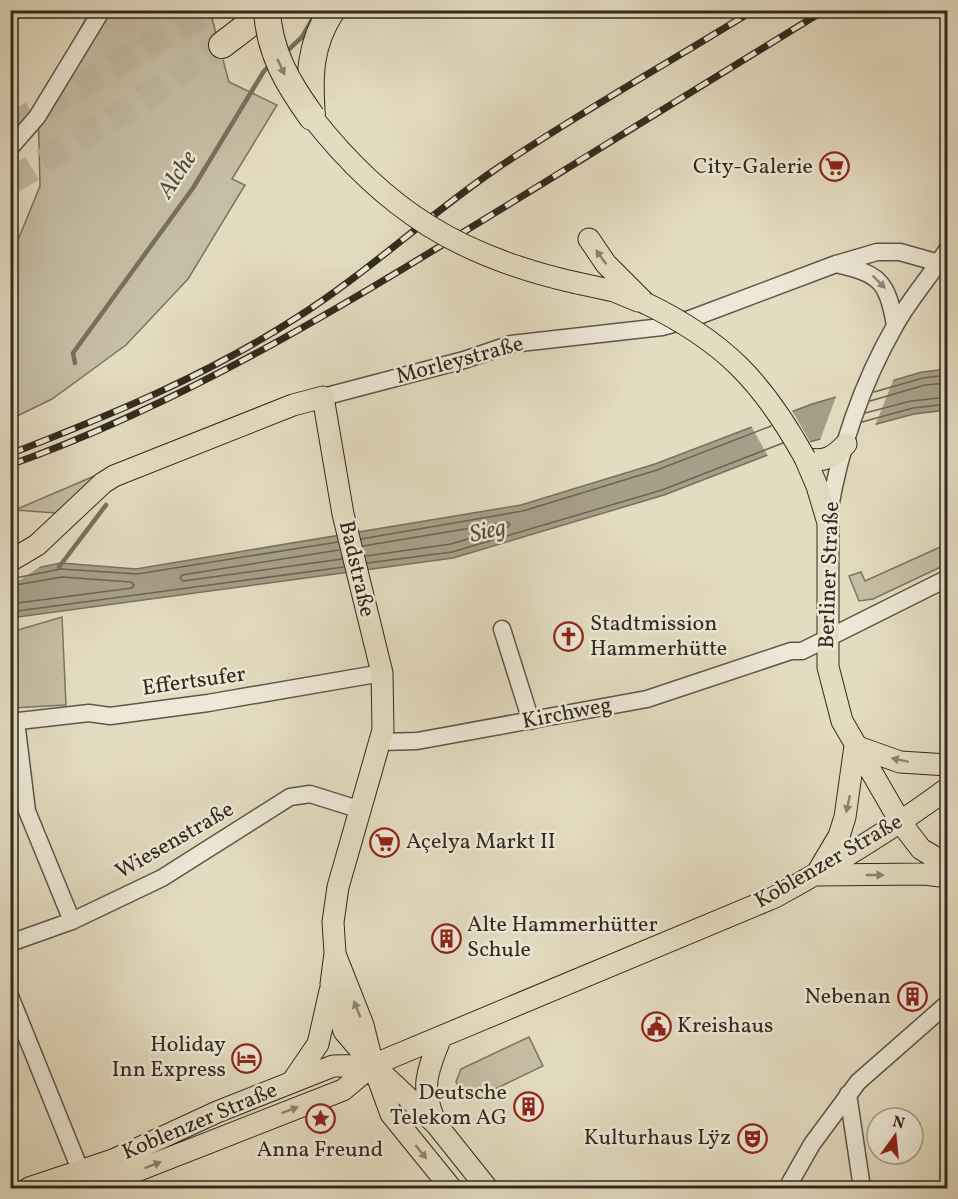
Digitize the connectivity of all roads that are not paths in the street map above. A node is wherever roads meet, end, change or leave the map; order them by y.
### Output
1 (102, 10) edge
2 (268, 10) edge
3 (332, 10) edge
4 (222, 45) tunnel mouth
5 (312, 117) junction
6 (10, 148) edge
7 (589, 239) dead end
8 (948, 248) edge
9 (945, 261) edge
10 (836, 264) junction
11 (645, 303) junction
12 (895, 325) junction
13 (322, 397) junction
14 (846, 444) junction
15 (805, 458) junction
16 (828, 524) junction
17 (23, 553) edge
18 (948, 578) edge
19 (502, 629) dead end
20 (826, 639) junction
21 (382, 673) junction
22 (13, 721) edge
23 (531, 721) junction
24 (381, 742) junction
25 (855, 746) junction
26 (948, 765) edge
27 (948, 788) edge
28 (17, 803) edge
29 (361, 810) junction
30 (901, 823) junction
31 (948, 865) edge
32 (816, 875) junction
33 (948, 877) edge
34 (72, 921) junction
35 (10, 944) edge
36 (335, 953) junction
37 (331, 984) junction
38 (10, 996) edge
39 (948, 1003) edge
40 (441, 1037) junction
41 (373, 1065) junction
42 (292, 1083) junction
43 (848, 1094) junction
44 (436, 1124) junction
45 (88, 1183) edge
46 (29, 1188) edge
47 (451, 1188) edge
48 (487, 1188) edge
49 (787, 1188) edge
50 (862, 1188) edge

1 - 6 street
2 - 4 highway
2 -> 5 highway, bridge
3 - 5 highway
5 - 11 main road, bridge
11 -> 7 main road
8 - 9 street, Berliner Straße
9 - 10 street, Morleystraße
9 - 12 street, Berliner Straße
10 -> 12 street
10 - 13 street, Morleystraße
11 - 15 main road, bridge
12 - 14 street, Berliner Straße
13 - 17 main road, Morleystraße
13 - 21 main road, Badstraße
14 - 15 main road
14 - 16 street, Berliner Straße
15 - 16 main road
16 - 20 main road, Berliner Straße
18 - 20 street, Kirchweg
19 - 23 street
20 - 23 street, Kirchweg
20 - 25 main road, Berliner Straße
21 - 22 street, Effertsufer
21 - 24 main road, Badstraße
22 - 28 street
23 - 24 street, Kirchweg
24 - 29 main road
26 -> 25 main road
25 - 30 main road, Berliner Straße
25 -> 32 main road
27 - 30 main road, Koblenzer Straße
28 - 34 street
29 - 34 street, Wiesenstraße
29 - 36 main road
30 - 31 main road, Berliner Straße
30 - 32 main road, Koblenzer Straße
32 -> 33 main road
32 - 40 main road, Koblenzer Straße
34 - 35 street, Wiesenstraße
36 - 37 main road
41 -> 36 main road
37 - 41 main road
37 - 42 main road
38 - 45 street
39 - 43 street
40 - 41 main road, Koblenzer Straße
40 - 44 main road
41 - 42 main road, Koblenzer Straße
41 - 44 main road
45 -> 41 main road, Koblenzer Straße
41 -> 47 main road
42 - 45 main road, Koblenzer Straße
43 - 49 street
43 - 50 street
44 - 48 main road
45 - 46 main road, Koblenzer Straße

